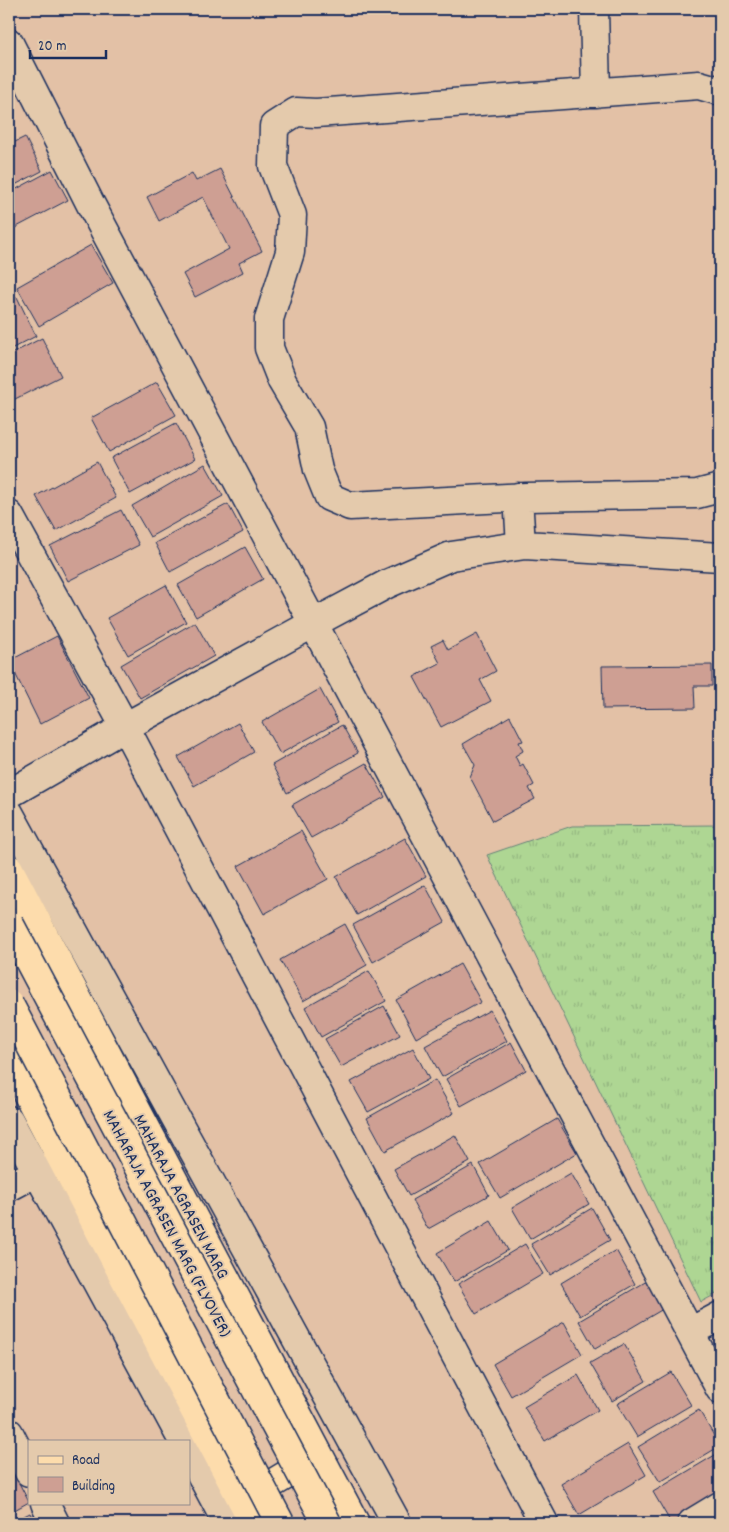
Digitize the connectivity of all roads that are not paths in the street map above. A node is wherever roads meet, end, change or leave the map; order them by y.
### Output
1 (594, 9) edge
2 (9, 43) edge
3 (720, 91) edge
4 (596, 93) junction
5 (720, 488) edge
6 (518, 497) junction
7 (9, 516) edge
8 (521, 546) junction
9 (720, 557) edge
10 (314, 623) junction
11 (125, 727) junction
12 (9, 794) edge
13 (9, 813) edge
14 (9, 869) edge
15 (9, 923) edge
16 (9, 1004) edge
17 (9, 1059) edge
18 (9, 1120) edge
19 (62, 1159) junction
20 (37, 1172) junction
21 (9, 1187) edge
22 (720, 1316) edge
23 (690, 1332) junction
24 (720, 1389) edge
25 (9, 1433) edge
26 (182, 1440) edge
27 (190, 1454) edge
28 (319, 1456) junction
29 (28, 1470) edge
30 (46, 1504) edge
31 (720, 1506) edge
32 (248, 1512) edge
33 (55, 1523) edge
34 (227, 1523) edge
35 (280, 1523) edge
36 (327, 1523) edge
37 (355, 1523) edge
38 (397, 1523) edge
39 (544, 1523) edge
40 (692, 1523) edge

1 - 4 street
2 - 10 street
3 - 4 street
4 - 6 street
5 - 6 street
6 - 8 street
7 - 11 street
8 - 9 street
8 - 10 street
10 - 11 street
10 - 23 street
11 - 12 street
11 - 39 street
13 - 38 street
14 - 28 main road, MAHARAJA AGRASEN MARG
15 - 36 main road, MAHARAJA AGRASEN MARG (FLYOVER), bridge
16 - 35 main road, bridge
17 - 19 main road
18 - 20 street
19 - 20 street
19 - 32 main road
20 - 21 street
20 - 26 street
22 - 23 street
23 - 24 street
25 - 29 street
27 - 34 street
28 - 32 main road
28 - 37 main road, MAHARAJA AGRASEN MARG
30 - 33 street
31 - 40 street

